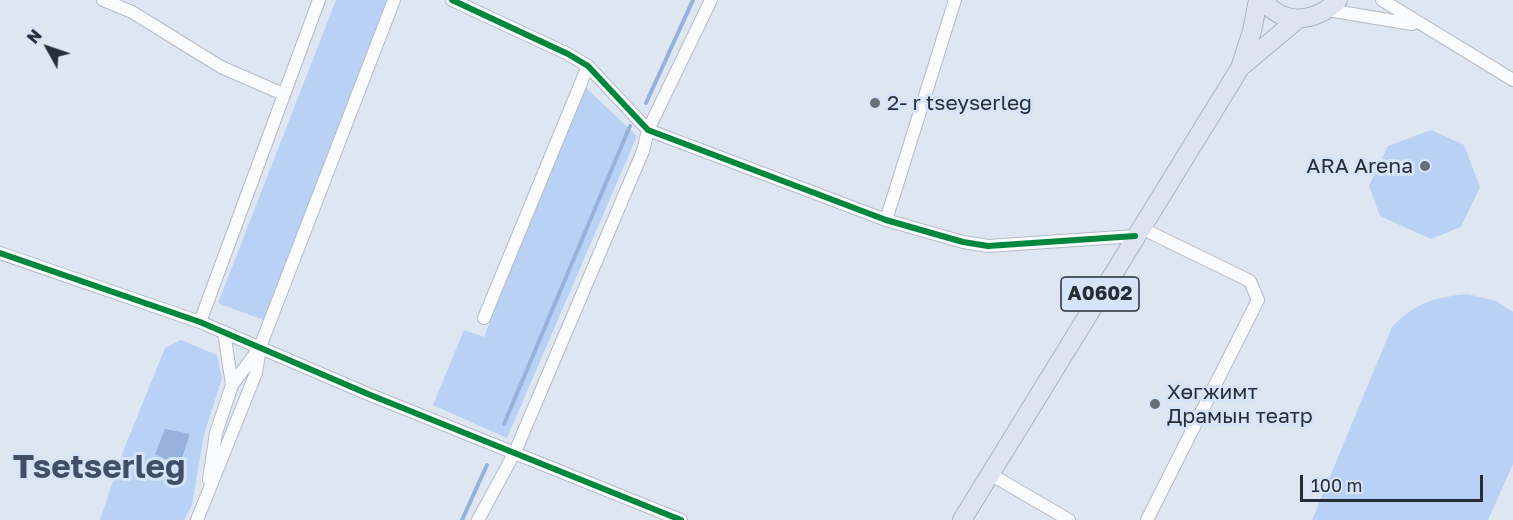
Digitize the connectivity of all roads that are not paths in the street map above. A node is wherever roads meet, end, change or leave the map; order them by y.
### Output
1 (103, 0) edge
2 (319, 0) edge
3 (394, 0) edge
4 (452, 0) edge
5 (711, 0) edge
6 (956, 0) edge
7 (1258, 0) edge
8 (1263, 0) edge
9 (1382, 0) edge
10 (1333, 5) edge
11 (1299, 19) junction
12 (1425, 27) junction
13 (588, 66) junction
14 (1240, 68) junction
15 (1513, 80) edge
16 (283, 94) junction
17 (648, 130) junction
18 (886, 220) junction
19 (1138, 232) junction
20 (0, 253) edge
21 (484, 318) dead end
22 (200, 322) junction
23 (224, 332) junction
24 (260, 347) junction
25 (232, 386) junction
26 (515, 452) junction
27 (990, 474) junction
28 (206, 502) junction
29 (197, 520) edge
30 (478, 520) edge
31 (681, 520) edge
32 (962, 520) edge
33 (1069, 520) edge
34 (1147, 520) edge

1 - 16 street
2 - 16 street
3 - 24 street
4 - 13 street
5 - 17 street
6 - 18 street
7 - 14 highway, A0602
8 - 11 highway
9 - 12 street
10 - 11 highway, A0602
10 - 12 street
11 - 14 highway, A0602
12 - 15 street
13 - 17 street
13 - 21 street
14 - 19 highway, A0602
16 - 22 street
17 - 18 street
17 - 26 street
18 - 19 street
19 - 27 highway, A0602
19 - 34 street
20 - 22 street
22 - 23 street
23 - 24 street
23 - 25 street
24 - 25 street
24 - 26 street
24 - 28 street
25 - 28 street
26 - 30 street
26 - 31 street
27 - 32 highway, A0602
27 - 33 street
28 - 29 street

